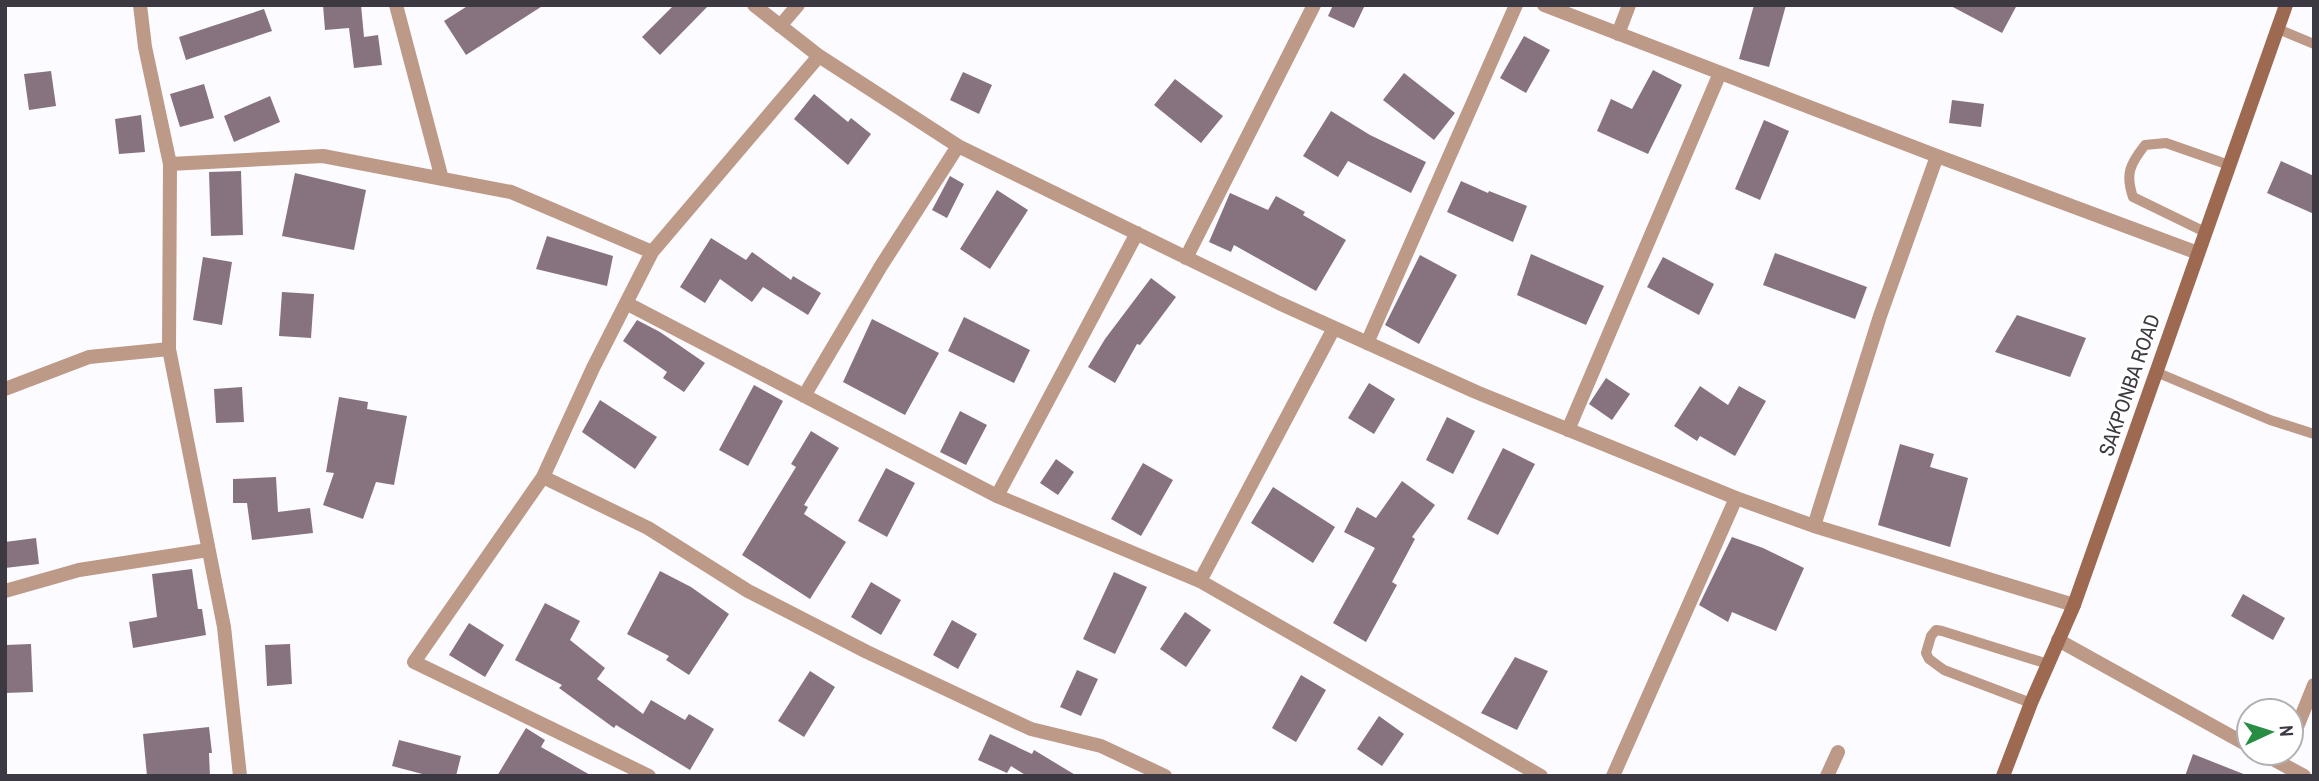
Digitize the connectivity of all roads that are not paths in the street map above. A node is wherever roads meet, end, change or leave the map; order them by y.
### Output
1 (140, 5) edge
2 (396, 5) edge
3 (754, 5) edge
4 (798, 5) edge
5 (1314, 5) edge
6 (1516, 5) edge
7 (1544, 5) edge
8 (1629, 5) edge
9 (2286, 5) edge
10 (780, 26) junction
11 (2277, 29) junction
12 (1618, 34) junction
13 (2314, 44) edge
14 (819, 56) junction
15 (1720, 73) junction
16 (958, 146) junction
17 (1937, 156) junction
18 (170, 164) junction
19 (2229, 165) junction
20 (442, 179) junction
21 (2205, 232) junction
22 (1137, 233) junction
23 (652, 253) junction
24 (2198, 253) junction
25 (1186, 258) junction
26 (626, 303) junction
27 (1334, 328) junction
28 (1367, 343) junction
29 (169, 349) junction
30 (2156, 372) junction
31 (5, 389) edge
32 (804, 396) junction
33 (1568, 430) junction
34 (2314, 434) edge
35 (543, 477) junction
36 (997, 496) junction
37 (1736, 498) junction
38 (1814, 526) junction
39 (208, 550) junction
40 (1200, 581) junction
41 (5, 591) edge
42 (2074, 605) junction
43 (2058, 640) junction
44 (2048, 664) junction
45 (2314, 685) edge
46 (2031, 703) junction
47 (2305, 707) edge
48 (2235, 738) edge
49 (1838, 752) dead end
50 (2288, 767) edge
51 (240, 776) edge
52 (649, 776) edge
53 (1165, 776) edge
54 (1541, 776) edge
55 (1613, 776) edge
56 (1827, 776) edge
57 (2003, 776) edge
58 (2304, 776) edge

1 - 18 street
2 - 20 street
3 - 10 street
4 - 10 street
5 - 25 street
6 - 28 street
7 - 12 street
8 - 12 street
9 - 11 main road, SAKPONBA ROAD
10 - 14 street
11 - 13 lane
11 - 19 main road, SAKPONBA ROAD
12 - 15 street
14 - 16 street
14 - 23 street
15 - 17 street
15 - 33 street
16 - 22 street
16 - 32 street
17 - 24 street
17 - 38 street
18 - 20 street
18 - 29 street
19 - 21 main road, SAKPONBA ROAD
19 - 21 lane
20 - 23 street
21 - 24 main road, SAKPONBA ROAD
22 - 25 street
22 - 36 street
23 - 26 street
24 - 30 main road, SAKPONBA ROAD
25 - 27 street
26 - 32 street
26 - 35 street
27 - 28 street
27 - 40 street
28 - 33 street
29 - 31 street
29 - 39 street
30 - 34 lane
30 - 42 main road, SAKPONBA ROAD
32 - 36 street
33 - 37 street
35 - 52 street
35 - 53 street
36 - 40 street
37 - 38 street
37 - 55 street
38 - 42 street
39 - 41 street
39 - 51 street
40 - 54 street
42 - 43 main road, SAKPONBA ROAD
43 - 44 main road, SAKPONBA ROAD
43 - 48 street
44 - 46 main road, SAKPONBA ROAD
44 - 46 lane
45 - 47 street
46 - 57 main road, SAKPONBA ROAD
49 - 56 street
50 - 58 street

